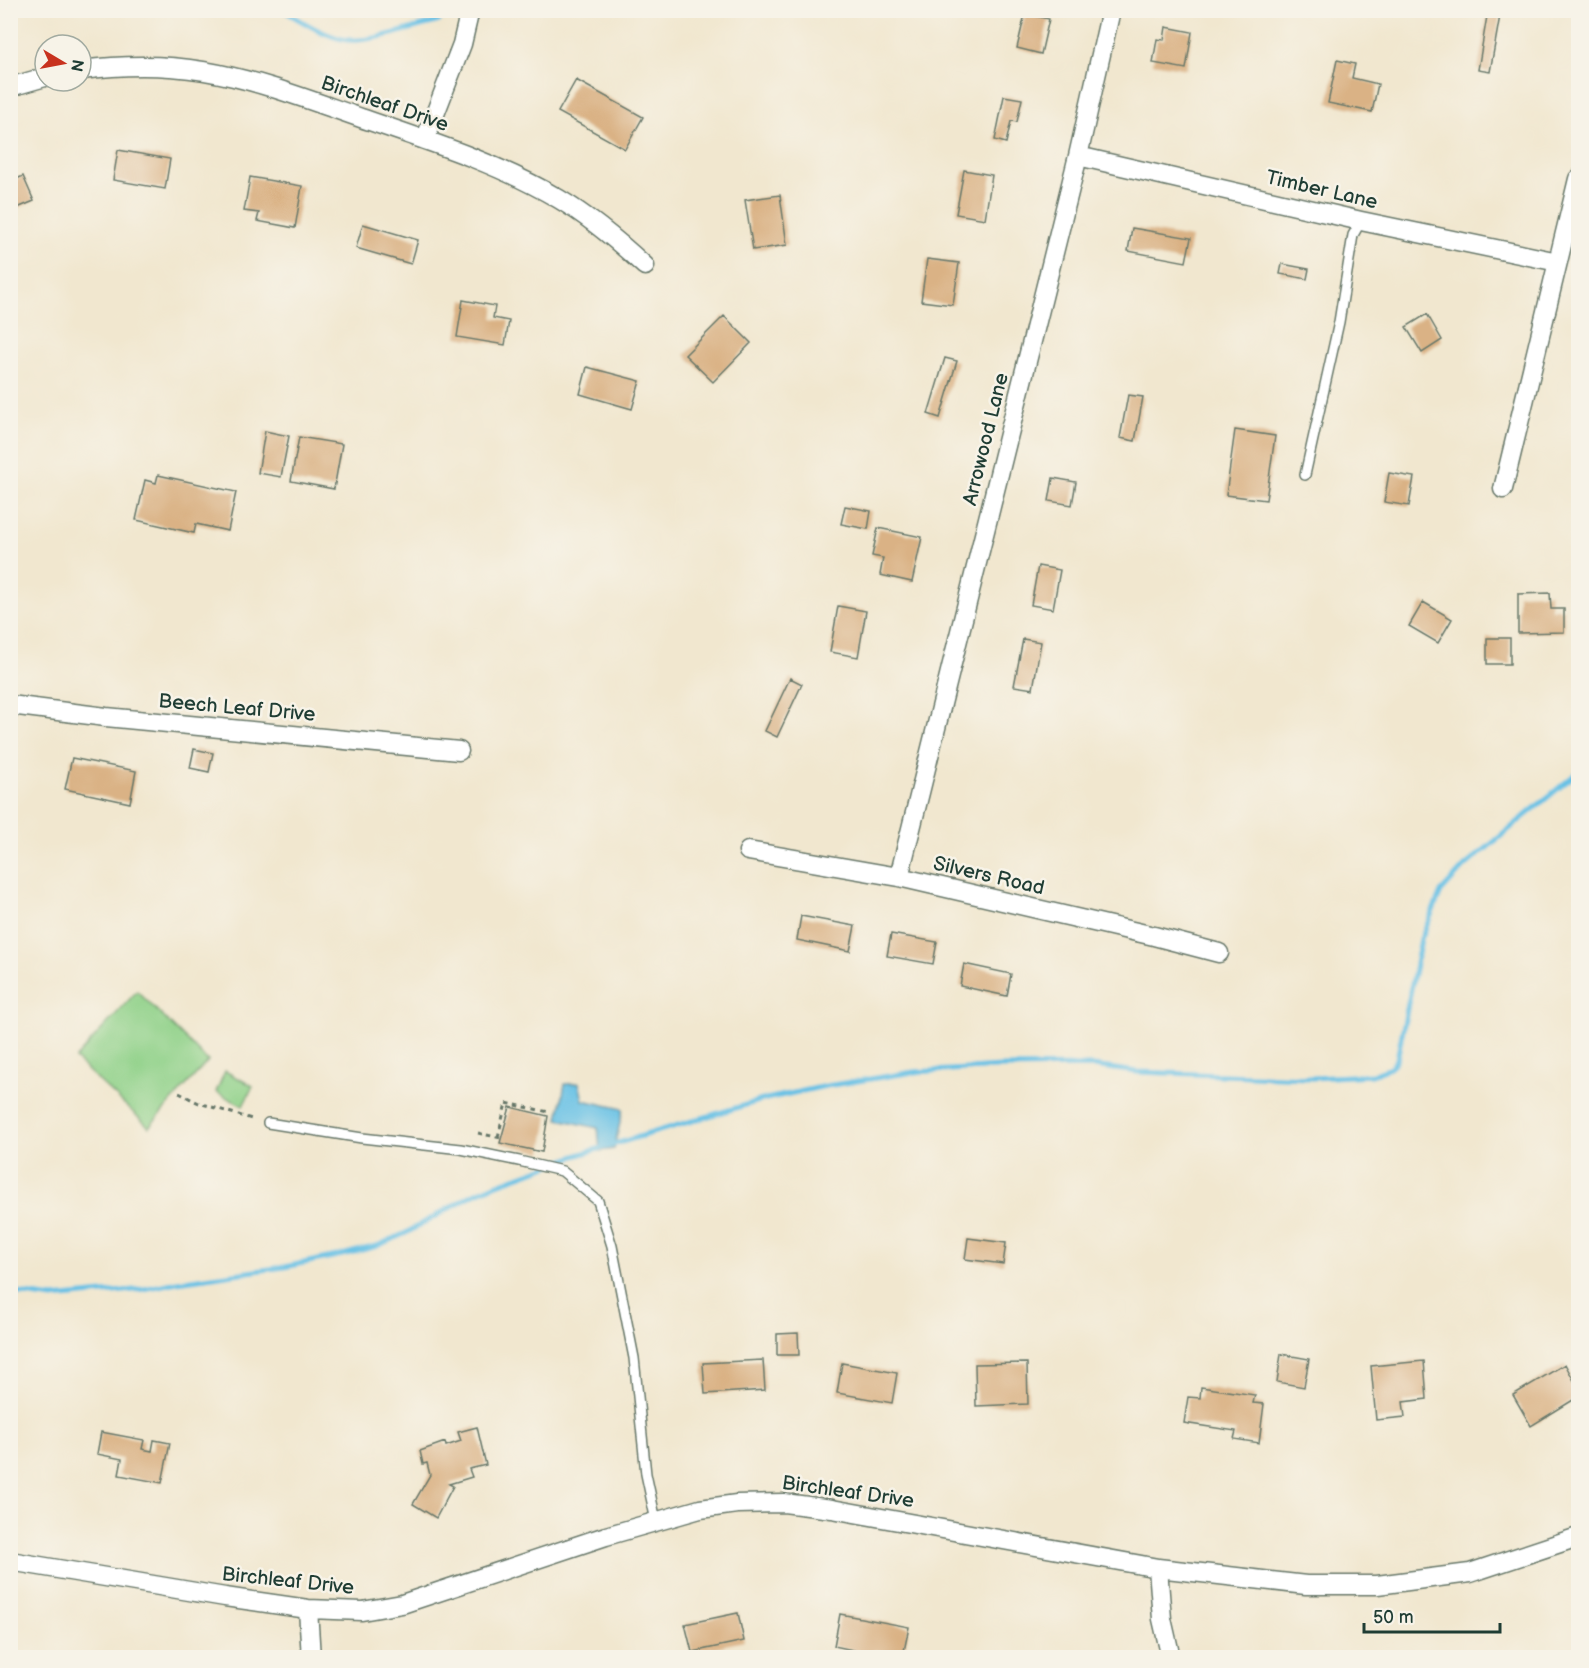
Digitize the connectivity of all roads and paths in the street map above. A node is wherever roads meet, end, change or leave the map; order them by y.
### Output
1 (470, 10) edge
2 (1111, 10) edge
3 (93, 69) edge
4 (33, 80) edge
5 (10, 87) edge
6 (425, 140) junction
7 (1078, 156) junction
8 (1578, 180) edge
9 (1361, 221) junction
10 (1558, 262) junction
11 (645, 266) dead end
12 (1305, 476) dead end
13 (1503, 489) dead end
14 (10, 705) edge
15 (459, 751) dead end
16 (748, 851) dead end
17 (899, 877) junction
18 (1219, 953) dead end
19 (179, 1093) dead end
20 (549, 1112) dead end
21 (268, 1123) joint
22 (478, 1133) dead end
23 (656, 1521) junction
24 (1578, 1537) edge
25 (10, 1561) edge
26 (1158, 1568) junction
27 (308, 1609) junction
28 (311, 1658) edge
29 (1171, 1658) edge

1 - 6 street
2 - 7 street, Arrowood Lane
3 - 6 street, Birchleaf Drive
4 - 5 street
6 - 11 street, Birchleaf Drive
7 - 9 street, Timber Lane
7 - 17 street, Arrowood Lane
8 - 10 street
9 - 10 street, Timber Lane
9 - 12 lane
10 - 13 street
14 - 15 street, Beech Leaf Drive
16 - 17 street, Silvers Road
17 - 18 street, Silvers Road
19 - 21 path
20 - 22 path
21 - 23 lane
23 - 26 street, Birchleaf Drive
23 - 27 street, Birchleaf Drive
24 - 26 street, Birchleaf Drive
25 - 27 street, Birchleaf Drive
26 - 29 street
27 - 28 street

